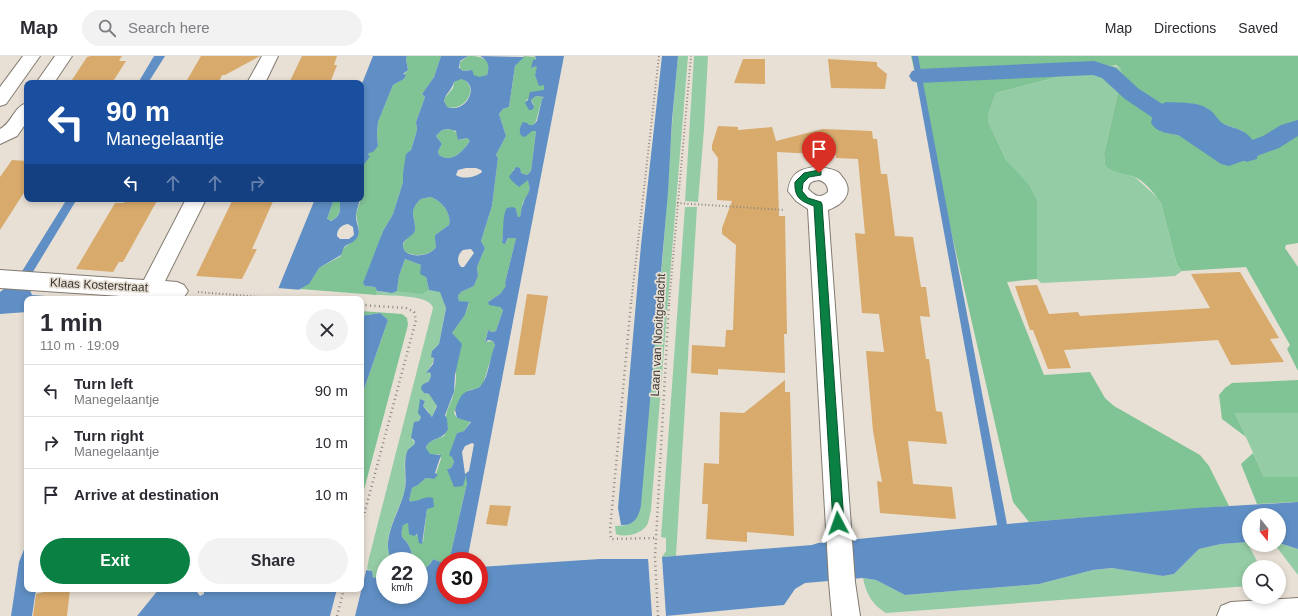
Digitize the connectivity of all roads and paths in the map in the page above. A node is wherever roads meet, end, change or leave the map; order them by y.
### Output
1 (32, 56) edge
2 (64, 56) edge
3 (270, 56) edge
4 (659, 56) edge
5 (691, 56) edge
6 (47, 80) edge
7 (258, 80) edge
8 (0, 100) edge
9 (24, 113) edge
10 (0, 137) edge
11 (194, 202) edge
12 (812, 202) joint
13 (677, 203) junction
14 (15, 280) edge
15 (151, 288) junction
16 (177, 291) joint
17 (243, 296) edge
18 (364, 305) edge
19 (364, 515) edge
20 (656, 538) junction
21 (343, 592) edge
22 (1298, 611) edge
23 (337, 616) edge
24 (658, 616) edge
25 (846, 616) edge
26 (1231, 616) edge

1 - 8 street
2 - 6 street
3 - 7 street
4 - 20 path
5 - 13 path, Laan van Nooitgedacht
9 - 10 street
11 - 15 street
12 - 13 path
12 - 25 street
13 - 20 path, Laan van Nooitgedacht
14 - 15 street, Klaas Kosterstraat
15 - 16 street, Klaas Kosterstraat
16 - 17 path
18 - 19 path
20 - 24 path, Laan van Nooitgedacht
21 - 23 path
22 - 26 street

